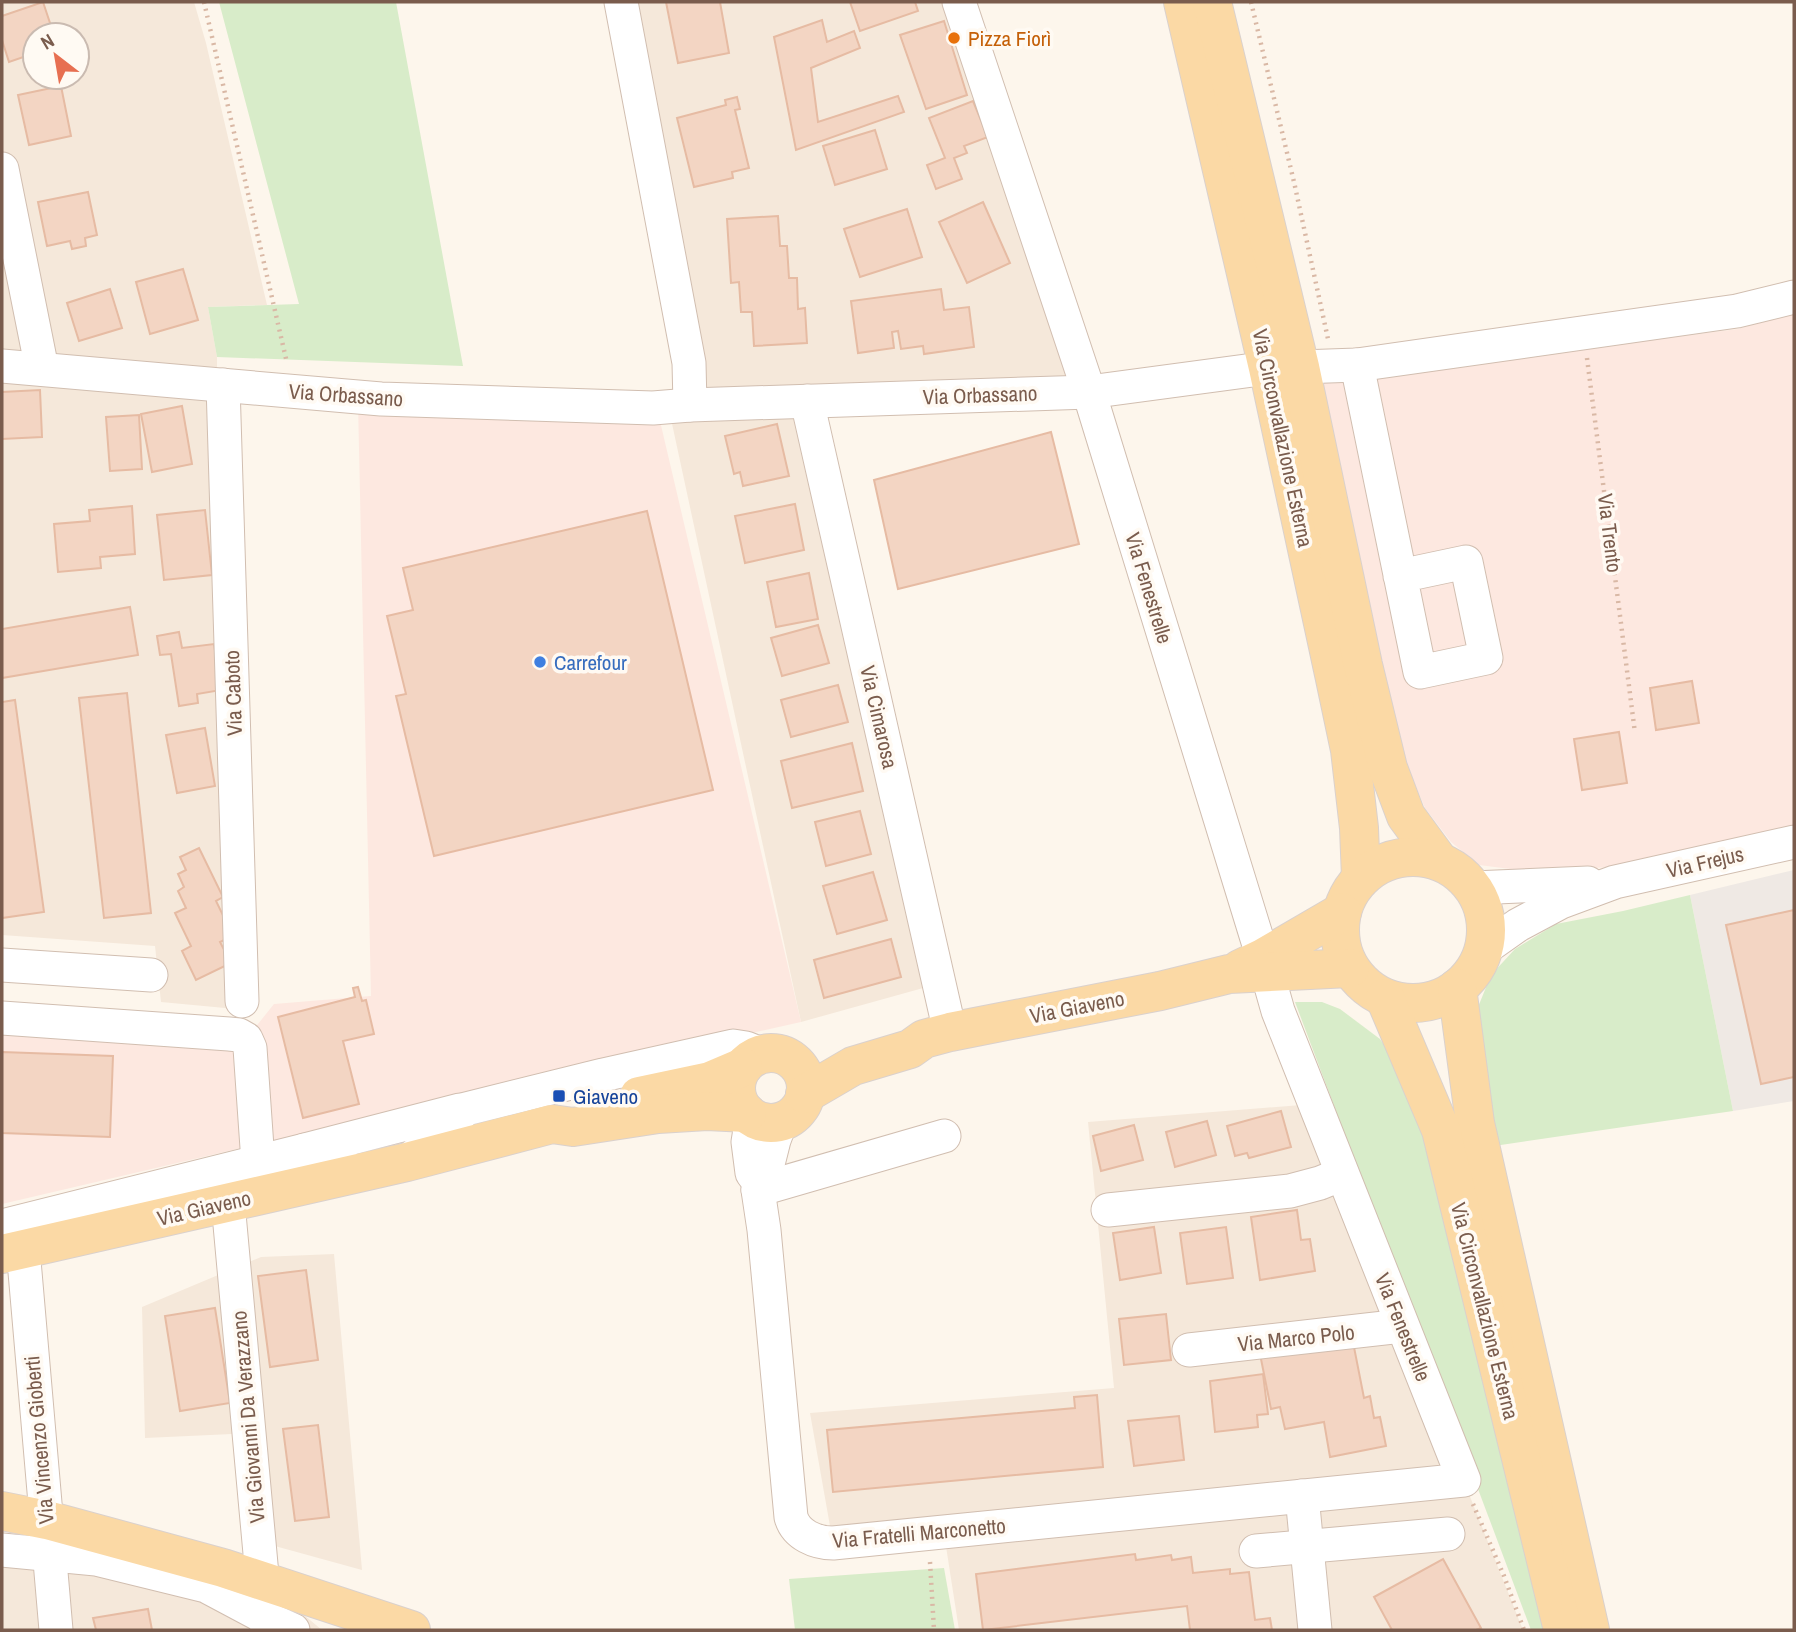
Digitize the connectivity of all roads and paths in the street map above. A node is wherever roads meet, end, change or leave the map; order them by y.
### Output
1 (204, 2) edge
2 (621, 2) edge
3 (958, 2) edge
4 (1183, 2) edge
5 (1212, 2) edge
6 (1251, 2) edge
7 (2, 169) edge
8 (1794, 297) edge
9 (1584, 333) junction
10 (2, 366) edge
11 (1315, 366) junction
12 (42, 369) junction
13 (223, 385) junction
14 (293, 391) junction
15 (1089, 392) junction
16 (807, 401) junction
17 (690, 405) junction
18 (1401, 576) dead end
19 (1635, 733) dead end
20 (1794, 842) edge
21 (1439, 861) junction
22 (1361, 878) junction
23 (1615, 882) junction
24 (1473, 888) junction
25 (1342, 912) junction
26 (1484, 949) junction
27 (2, 965) edge
28 (1265, 965) junction
29 (1350, 968) junction
30 (68, 970) junction
31 (151, 975) dead end
32 (1457, 988) junction
33 (1385, 998) junction
34 (242, 1001) dead end
35 (2, 1018) edge
36 (65, 1023) junction
37 (937, 1036) junction
38 (765, 1060) junction
39 (466, 1109) junction
40 (771, 1111) junction
41 (552, 1124) junction
42 (944, 1136) dead end
43 (305, 1150) junction
44 (258, 1162) junction
45 (407, 1162) junction
46 (360, 1173) junction
47 (1342, 1174) junction
48 (759, 1186) junction
49 (228, 1203) junction
50 (1108, 1210) dead end
51 (9, 1243) edge
52 (1402, 1326) junction
53 (1189, 1350) dead end
54 (1464, 1480) junction
55 (1302, 1496) junction
56 (2, 1511) edge
57 (928, 1533) junction
58 (1448, 1534) dead end
59 (48, 1537) junction
60 (1306, 1547) junction
61 (2, 1549) edge
62 (1256, 1551) dead end
63 (263, 1581) junction
64 (275, 1626) edge
65 (56, 1630) edge
66 (411, 1630) edge
67 (934, 1630) edge
68 (1315, 1630) edge
69 (1524, 1630) edge
70 (1563, 1630) edge
71 (1590, 1630) edge

1 - 14 path
2 - 17 street
3 - 15 street, Via Fenestrelle
4 - 11 main road, Via Circonvallazione Esterna
5 - 11 main road, Via Circonvallazione Esterna
6 - 11 path
7 - 12 street
8 - 9 street
9 - 11 street
9 - 19 path, Via Trento
10 - 12 street, Via Orbassano
11 - 15 street, Via Orbassano
11 - 18 street
11 - 21 main road, Via Circonvallazione Esterna
11 - 22 main road, Via Circonvallazione Esterna
12 - 13 street, Via Orbassano
13 - 14 street, Via Orbassano
13 - 34 street, Via Caboto
14 - 17 street, Via Orbassano
15 - 16 street, Via Orbassano
15 - 28 street, Via Fenestrelle
16 - 17 street, Via Orbassano
16 - 37 street, Via Cimarosa
20 - 23 street, Via Frejus
21 - 22 main road, Via Circonvallazione Esterna
21 - 24 main road, Via Circonvallazione Esterna
22 - 25 main road, Via Circonvallazione Esterna
23 - 24 street, Via Frejus
23 - 26 street, Via Frejus
24 - 26 main road, Via Circonvallazione Esterna
25 - 28 main road, Via Giaveno
25 - 29 main road, Via Circonvallazione Esterna
26 - 32 main road, Via Circonvallazione Esterna
27 - 30 street
28 - 29 main road, Via Giaveno
28 - 37 main road, Via Giaveno
28 - 47 street, Via Fenestrelle
29 - 33 main road, Via Circonvallazione Esterna
30 - 31 street
30 - 36 street
32 - 33 main road, Via Circonvallazione Esterna
32 - 71 main road, Via Circonvallazione Esterna
33 - 70 main road, Via Circonvallazione Esterna
35 - 36 street
36 - 44 street
37 - 38 main road, Via Giaveno
37 - 40 main road, Via Giaveno
38 - 39 street, Via Giaveno
38 - 40 main road
38 - 40 main road
38 - 41 main road, Via Giaveno
39 - 43 street
39 - 45 street, Via Giaveno
40 - 41 main road, Via Giaveno
40 - 48 street, Via Fratelli Marconetto
41 - 45 main road, Via Giaveno
42 - 48 street
43 - 44 street
43 - 46 street
44 - 51 street
45 - 46 main road, Via Giaveno
46 - 49 main road, Via Giaveno
47 - 50 street
47 - 52 street, Via Fenestrelle
48 - 57 street, Via Fratelli Marconetto
49 - 51 main road, Via Giaveno
49 - 63 street, Via Giovanni Da Verazzano
51 - 59 street, Via Vincenzo Gioberti
52 - 53 street, Via Marco Polo
52 - 54 street, Via Fenestrelle
54 - 55 street, Via Fratelli Marconetto
54 - 69 path
55 - 57 street, Via Fratelli Marconetto
55 - 60 street
56 - 59 main road
57 - 67 path
58 - 60 street
59 - 61 street
59 - 63 main road
59 - 64 street
59 - 65 street, Via Vincenzo Gioberti
60 - 62 street
60 - 68 street
63 - 64 street, Via Giovanni Da Verazzano
63 - 66 main road

